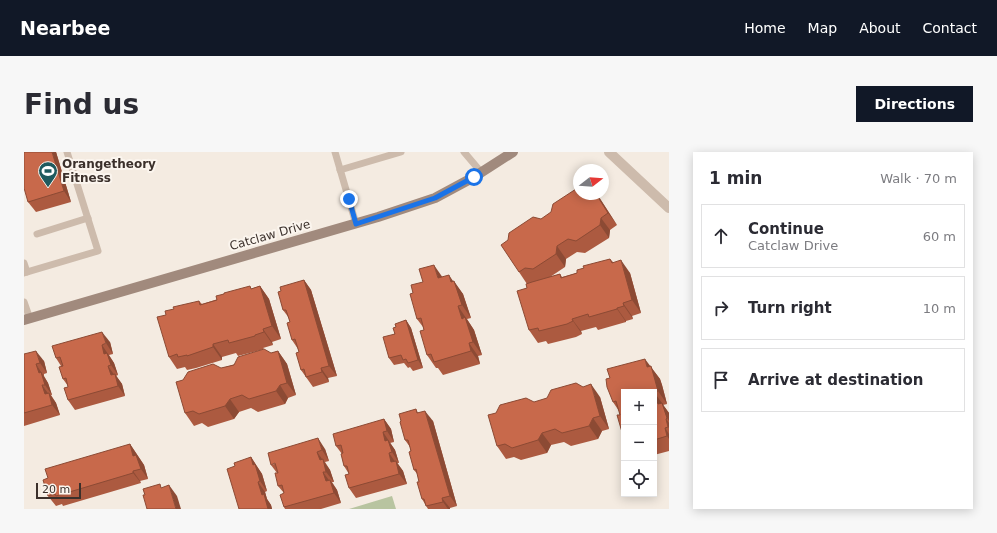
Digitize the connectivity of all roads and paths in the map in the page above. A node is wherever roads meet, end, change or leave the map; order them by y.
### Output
1 (67, 152) edge
2 (335, 152) edge
3 (401, 152) edge
4 (464, 152) edge
5 (513, 152) edge
6 (609, 152) edge
7 (340, 170) junction
8 (481, 172) junction
9 (669, 208) edge
10 (88, 218) junction
11 (356, 224) junction
12 (37, 234) dead end
13 (24, 263) edge
14 (26, 273) edge
15 (24, 302) edge
16 (27, 319) edge

1 - 10 lane
2 - 7 lane
3 - 7 lane
4 - 8 lane
5 - 8 street, Catclaw Drive
6 - 9 street
7 - 11 lane
8 - 11 street, Catclaw Drive
10 - 12 lane
10 - 14 lane
11 - 16 street, Catclaw Drive
13 - 14 lane
15 - 16 lane

